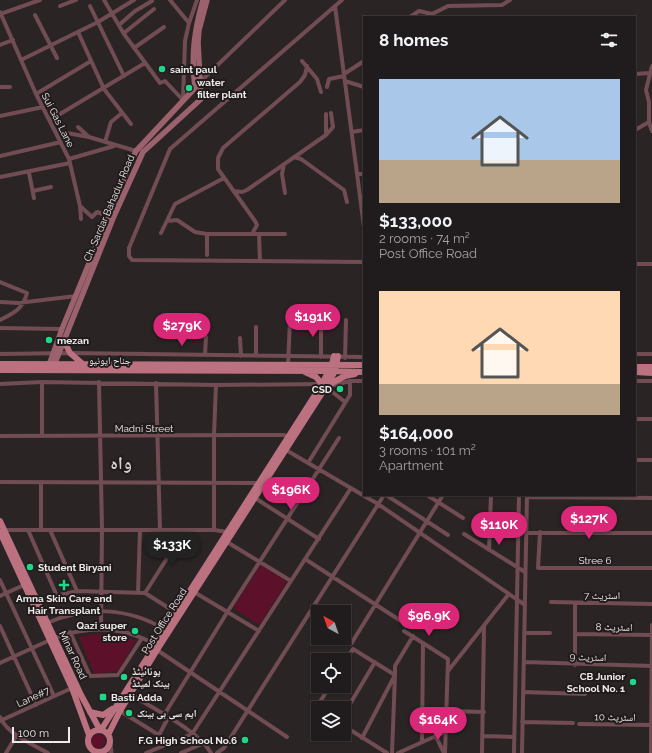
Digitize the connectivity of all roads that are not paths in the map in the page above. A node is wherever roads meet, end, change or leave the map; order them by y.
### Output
1 (40, 0) edge
2 (76, 0) edge
3 (104, 0) edge
4 (134, 0) edge
5 (170, 0) edge
6 (197, 0) edge
7 (203, 0) edge
8 (207, 0) edge
9 (286, 0) edge
10 (342, 0) edge
11 (510, 0) edge
12 (152, 1) dead end
13 (60, 6) dead end
14 (90, 6) dead end
15 (335, 6) junction
16 (154, 9) dead end
17 (0, 13) edge
18 (113, 14) junction
19 (35, 15) dead end
20 (411, 16) edge
21 (98, 22) junction
22 (189, 22) junction
23 (119, 25) junction
24 (164, 27) dead end
25 (78, 32) junction
26 (124, 33) junction
27 (13, 40) junction
28 (0, 45) edge
29 (51, 45) junction
30 (134, 48) junction
31 (57, 58) dead end
32 (21, 60) junction
33 (90, 60) junction
34 (302, 61) dead end
35 (363, 62) edge
36 (145, 64) junction
37 (307, 66) junction
38 (652, 66) edge
39 (649, 73) junction
40 (636, 74) edge
41 (344, 75) junction
42 (124, 76) junction
43 (345, 81) junction
44 (200, 82) junction
45 (0, 87) edge
46 (10, 87) dead end
47 (327, 87) dead end
48 (363, 87) edge
49 (195, 88) junction
50 (104, 89) junction
51 (321, 92) dead end
52 (36, 94) junction
53 (182, 100) junction
54 (650, 101) edge
55 (43, 107) junction
56 (122, 113) junction
57 (331, 113) dead end
58 (326, 114) dead end
59 (0, 116) edge
60 (50, 120) junction
61 (649, 122) junction
62 (131, 124) dead end
63 (78, 127) dead end
64 (636, 129) edge
65 (363, 130) edge
66 (56, 131) junction
67 (652, 131) edge
68 (352, 132) junction
69 (326, 135) junction
70 (89, 137) junction
71 (61, 142) junction
72 (105, 142) junction
73 (114, 146) junction
74 (136, 151) junction
75 (0, 156) edge
76 (294, 157) junction
77 (70, 161) junction
78 (284, 164) junction
79 (29, 173) junction
80 (357, 174) junction
81 (363, 174) edge
82 (0, 177) edge
83 (224, 178) junction
84 (51, 187) dead end
85 (33, 191) junction
86 (233, 191) junction
87 (285, 193) dead end
88 (34, 198) dead end
89 (348, 202) dead end
90 (80, 206) junction
91 (108, 216) junction
92 (81, 219) dead end
93 (363, 219) edge
94 (166, 221) junction
95 (161, 233) dead end
96 (207, 234) junction
97 (252, 234) junction
98 (259, 234) junction
99 (285, 234) dead end
100 (207, 255) dead end
101 (260, 261) junction
102 (363, 262) edge
103 (636, 264) edge
104 (652, 264) edge
105 (0, 282) edge
106 (79, 293) junction
107 (0, 302) edge
108 (25, 302) junction
109 (322, 319) dead end
110 (0, 320) edge
111 (290, 320) dead end
112 (346, 320) dead end
113 (256, 327) dead end
114 (0, 328) edge
115 (62, 329) junction
116 (206, 337) dead end
117 (240, 338) dead end
118 (64, 341) junction
119 (70, 353) junction
120 (0, 354) edge
121 (56, 354) junction
122 (636, 354) edge
123 (652, 354) edge
124 (205, 355) junction
125 (241, 356) junction
126 (256, 356) junction
127 (333, 356) junction
128 (289, 357) junction
129 (321, 357) junction
130 (352, 357) junction
131 (363, 357) edge
132 (345, 358) junction
133 (0, 364) edge
134 (317, 364) junction
135 (335, 364) junction
136 (84, 365) junction
137 (288, 365) junction
138 (352, 365) junction
139 (363, 365) edge
140 (652, 366) edge
141 (51, 367) junction
142 (636, 367) edge
143 (0, 370) edge
144 (332, 371) junction
145 (304, 372) junction
146 (363, 372) edge
147 (363, 372) edge
148 (636, 372) edge
149 (652, 373) edge
150 (350, 381) junction
151 (363, 381) edge
152 (636, 381) edge
153 (652, 381) edge
154 (42, 382) junction
155 (99, 382) junction
156 (156, 383) junction
157 (0, 384) edge
158 (216, 385) junction
159 (324, 386) junction
160 (345, 402) junction
161 (636, 419) edge
162 (652, 419) edge
163 (158, 435) junction
164 (0, 436) edge
165 (42, 436) junction
166 (101, 436) junction
167 (214, 436) junction
168 (290, 438) junction
169 (339, 438) dead end
170 (286, 450) junction
171 (636, 460) edge
172 (652, 460) edge
173 (308, 463) junction
174 (319, 469) junction
175 (0, 482) edge
176 (41, 482) junction
177 (214, 482) junction
178 (101, 483) junction
179 (159, 483) junction
180 (258, 483) junction
181 (351, 488) junction
182 (363, 495) edge
183 (364, 496) edge
184 (384, 496) edge
185 (387, 496) edge
186 (428, 496) edge
187 (442, 496) edge
188 (491, 496) edge
189 (519, 496) edge
190 (527, 496) edge
191 (255, 498) junction
192 (652, 498) edge
193 (438, 503) junction
194 (378, 504) junction
195 (463, 518) dead end
196 (287, 519) junction
197 (0, 521) edge
198 (427, 521) junction
199 (41, 529) junction
200 (28, 530) junction
201 (50, 530) junction
202 (102, 530) junction
203 (140, 530) junction
204 (160, 530) junction
205 (185, 530) junction
206 (214, 530) junction
207 (2, 531) edge
208 (540, 532) junction
209 (230, 533) junction
210 (419, 533) junction
211 (526, 533) junction
212 (652, 533) edge
213 (464, 534) dead end
214 (448, 535) dead end
215 (319, 539) junction
216 (227, 542) junction
217 (489, 550) junction
218 (305, 559) junction
219 (259, 562) junction
220 (518, 567) junction
221 (652, 568) edge
222 (525, 572) junction
223 (333, 575) junction
224 (0, 580) edge
225 (291, 581) junction
226 (24, 585) junction
227 (77, 591) junction
228 (101, 591) junction
229 (6, 593) junction
230 (138, 593) junction
231 (145, 593) junction
232 (191, 593) junction
233 (508, 595) junction
234 (0, 596) edge
235 (57, 596) junction
236 (35, 600) junction
237 (517, 601) junction
238 (551, 602) dead end
239 (575, 603) junction
240 (376, 604) junction
241 (652, 604) edge
242 (525, 605) junction
243 (101, 611) junction
244 (228, 611) junction
245 (175, 612) junction
246 (400, 621) dead end
247 (47, 623) junction
248 (0, 626) edge
249 (484, 626) junction
250 (652, 626) edge
251 (101, 629) junction
252 (164, 629) junction
253 (259, 631) junction
254 (404, 631) dead end
255 (70, 632) junction
256 (524, 633) junction
257 (550, 633) dead end
258 (575, 634) junction
259 (652, 635) edge
260 (413, 636) junction
261 (142, 638) junction
262 (52, 639) junction
263 (423, 643) junction
264 (351, 644) dead end
265 (155, 647) junction
266 (32, 649) junction
267 (350, 653) edge
268 (13, 657) junction
269 (448, 660) junction
270 (375, 662) junction
271 (524, 662) junction
272 (0, 663) edge
273 (454, 663) junction
274 (575, 665) junction
275 (652, 666) edge
276 (448, 671) junction
277 (190, 672) junction
278 (395, 675) junction
279 (72, 688) junction
280 (220, 692) junction
281 (523, 692) junction
282 (130, 694) junction
283 (585, 694) dead end
284 (54, 696) junction
285 (652, 696) edge
286 (81, 701) junction
287 (351, 702) edge
288 (36, 705) junction
289 (116, 705) junction
290 (247, 710) junction
291 (120, 711) junction
292 (448, 711) junction
293 (90, 712) junction
294 (484, 712) junction
295 (164, 715) junction
296 (168, 718) junction
297 (0, 719) edge
298 (522, 722) junction
299 (573, 723) dead end
300 (579, 724) dead end
301 (652, 725) edge
302 (100, 730) junction
303 (351, 731) edge
304 (447, 731) junction
305 (192, 734) junction
306 (17, 735) junction
307 (89, 735) junction
308 (108, 735) junction
309 (436, 736) junction
310 (483, 736) junction
311 (287, 737) dead end
312 (514, 737) junction
313 (362, 738) junction
314 (422, 742) junction
315 (204, 743) junction
316 (110, 744) junction
317 (192, 748) junction
318 (89, 751) edge
319 (223, 751) edge
320 (409, 751) edge
321 (42, 752) edge
322 (6, 753) edge
323 (48, 753) edge
324 (98, 753) edge
325 (111, 753) edge
326 (146, 753) edge
327 (181, 753) edge
328 (195, 753) edge
329 (211, 753) edge
330 (217, 753) edge
331 (387, 753) edge
332 (392, 753) edge
333 (398, 753) edge
334 (445, 753) edge
335 (482, 753) edge
336 (514, 753) edge
337 (522, 753) edge
338 (651, 753) edge

1 - 17 street
2 - 13 street
3 - 18 street
4 - 18 street
5 - 22 street
6 - 22 street
7 - 49 main road
8 - 44 main road, Ch. Sardar Bahadur Road
9 - 44 street
10 - 15 street
11 - 20 street
12 - 23 street
14 - 21 street
15 - 41 street
15 - 101 street
16 - 26 street
17 - 27 street, Sui Gas Lane
18 - 21 street
18 - 23 street
19 - 29 street
21 - 25 street
21 - 42 street
22 - 53 street
23 - 26 street
24 - 30 street
25 - 29 street
25 - 33 street
26 - 30 street
27 - 28 street
27 - 32 street, Sui Gas Lane
29 - 31 street
29 - 32 street
30 - 36 street
32 - 52 street, Sui Gas Lane
33 - 50 street
33 - 52 street
34 - 37 street
35 - 41 street
36 - 42 street
36 - 53 street
37 - 51 street
37 - 83 street
38 - 39 street
39 - 40 street
39 - 54 street
41 - 43 street
41 - 47 street
42 - 50 street
43 - 48 street
43 - 68 street
44 - 49 main road, Ch. Sardar Bahadur Road
44 - 106 main road, Ch. Sardar Bahadur Road
45 - 46 street
49 - 53 main road, Ch. Sardar Bahadur Road
50 - 56 street
50 - 60 street
52 - 55 street, Sui Gas Lane
53 - 74 main road, Ch. Sardar Bahadur Road
54 - 61 street
55 - 59 street
55 - 60 street, Sui Gas Lane
56 - 62 street
56 - 72 street
57 - 69 street
58 - 69 street
60 - 66 street, Sui Gas Lane
61 - 64 street
61 - 67 street
63 - 70 street
65 - 68 street
66 - 70 street
66 - 71 street, Sui Gas Lane
68 - 80 street
69 - 76 street
70 - 72 street
71 - 75 street
71 - 77 street, Sui Gas Lane
72 - 73 street
73 - 74 street
73 - 77 street
74 - 91 main road, Ch. Sardar Bahadur Road
76 - 78 street
76 - 89 street
77 - 79 street
77 - 90 street, Sui Gas Lane
78 - 86 street
78 - 87 street
79 - 82 street
79 - 85 street
80 - 81 street
80 - 93 street
83 - 86 street
83 - 94 street
84 - 85 street
85 - 88 street
86 - 97 street
90 - 91 street
90 - 92 street, Sui Gas Lane
91 - 106 main road, Ch. Sardar Bahadur Road
94 - 95 street
94 - 96 street
96 - 97 street
96 - 100 street
97 - 98 street
98 - 99 street
98 - 101 street
101 - 102 street
103 - 104 street
105 - 108 street
106 - 108 street
106 - 115 main road, Ch. Sardar Bahadur Road
106 - 118 main road, Ch. Sardar Bahadur Road
107 - 108 street
108 - 110 street
109 - 129 street
111 - 128 street
112 - 132 street
113 - 126 street
114 - 115 street
115 - 121 main road, Ch. Sardar Bahadur Road
116 - 124 street
117 - 125 street
118 - 119 main road
118 - 121 main road, Ch. Sardar Bahadur Road
119 - 121 street
119 - 124 street
119 - 136 main road
120 - 121 street
121 - 141 main road, Ch. Sardar Bahadur Road
122 - 123 street
124 - 125 street
125 - 126 street
126 - 128 street
127 - 129 street
127 - 132 street
127 - 134 street
127 - 135 main road, Post Office Road
128 - 129 street
128 - 137 street
130 - 131 street
130 - 132 street
130 - 138 street
133 - 141 main road, جناح ایونیو
134 - 135 main road, جناح ایونیو
134 - 137 main road, جناح ایونیو
135 - 138 main road, جناح ایونیو
135 - 144 main road, Post Office Road
136 - 137 main road, جناح ایونیو
136 - 141 main road, جناح ایونیو
138 - 139 main road, جناح ایونیو
140 - 142 main road
141 - 143 main road, جناح ایونیو
141 - 145 main road, جناح ایونیو
144 - 145 main road, جناح ایونیو
144 - 146 main road, جناح ایونیو
144 - 159 main road, Post Office Road
145 - 159 main road
147 - 159 main road
148 - 149 main road
150 - 151 street
150 - 159 street
150 - 160 street
152 - 153 street
154 - 155 street
154 - 157 street
154 - 165 street
155 - 156 street
155 - 166 street
156 - 158 street
156 - 163 street
158 - 159 street
158 - 167 street
159 - 160 street
159 - 168 main road, Post Office Road
160 - 173 street
161 - 162 street
163 - 166 street, Madni Street
163 - 167 street, Madni Street
163 - 179 street
164 - 165 street, Madni Street
165 - 166 street, Madni Street
166 - 178 street
167 - 168 street, Madni Street
167 - 177 street
168 - 170 main road, Post Office Road
168 - 180 main road, Post Office Road
169 - 174 street
170 - 173 street
170 - 191 main road, Post Office Road
171 - 172 street
173 - 174 street
174 - 181 street
174 - 196 street
175 - 176 street
176 - 178 street
176 - 199 street
177 - 179 street
177 - 180 street
177 - 206 street
178 - 179 street
178 - 202 street
179 - 204 street
180 - 209 main road, Post Office Road
181 - 182 street
181 - 215 street
183 - 194 street
184 - 194 street
185 - 198 street
186 - 193 street
187 - 193 street
188 - 217 street
189 - 220 street
190 - 192 street
190 - 211 street
191 - 196 street
191 - 209 main road, Post Office Road
193 - 195 street
193 - 198 street
194 - 210 street
194 - 223 street
196 - 215 street
196 - 219 street
197 - 207 main road, Minar Road
198 - 210 street
198 - 214 street
199 - 200 street
199 - 201 street
200 - 207 street
200 - 235 street
201 - 202 street
201 - 227 street
202 - 203 street
202 - 228 street
203 - 204 street
203 - 230 street
204 - 205 street
205 - 206 street
205 - 231 street
206 - 209 street
207 - 226 main road, Minar Road
207 - 236 main road, Minar Road
208 - 211 street
208 - 212 street
208 - 221 street, Stree 6
209 - 216 main road, Post Office Road
209 - 232 main road, Post Office Road
210 - 233 street
210 - 240 street
211 - 222 street
213 - 217 street
215 - 218 street
216 - 219 street
216 - 232 main road, Post Office Road
217 - 220 street
218 - 223 street
218 - 225 street
219 - 225 street
219 - 244 street
220 - 222 street
220 - 237 street
222 - 242 street
223 - 240 street
223 - 290 street
224 - 229 street
225 - 253 street
226 - 229 street
226 - 236 main road, Minar Road
227 - 228 street
227 - 235 street
228 - 230 street
228 - 243 street
229 - 234 street
229 - 266 street
230 - 231 street
231 - 245 street
232 - 244 street
232 - 245 main road, Post Office Road
232 - 265 main road, Post Office Road
233 - 237 street
233 - 249 street
235 - 236 street
236 - 247 main road, Minar Road
236 - 262 main road, Minar Road
237 - 242 street
237 - 312 street
238 - 239 street, اسٹریٹ 7
239 - 241 street, اسٹریٹ 7
239 - 258 street
240 - 246 street
240 - 264 street
242 - 256 street
243 - 247 street
243 - 251 street
243 - 252 street
244 - 253 street
244 - 277 street
245 - 252 main road, Post Office Road
247 - 262 main road, Minar Road
248 - 268 street
249 - 273 street
249 - 294 street
250 - 259 street
251 - 255 street
251 - 261 street
252 - 265 main road, Post Office Road
253 - 280 street
254 - 260 street
255 - 261 street
255 - 262 street
256 - 257 street
256 - 271 street
258 - 259 street, اسٹریٹ 8
258 - 274 street
259 - 275 street
260 - 263 street
260 - 278 street
261 - 265 street
262 - 266 street
262 - 279 main road, Minar Road
262 - 286 main road, Minar Road
263 - 269 street
263 - 314 street
265 - 277 street
265 - 282 main road, Post Office Road
265 - 289 main road, Post Office Road
266 - 268 street
266 - 284 street
267 - 270 street
268 - 272 street
268 - 288 street
269 - 273 street
269 - 276 street
270 - 278 street
270 - 287 street
271 - 274 street, اسٹریٹ 9
271 - 281 street
273 - 276 street
274 - 275 street, اسٹریٹ 9
275 - 285 street
276 - 292 street
277 - 280 street
277 - 295 street
278 - 313 street
278 - 332 street
279 - 284 street, Lane#7
279 - 286 main road, Minar Road
280 - 290 street
280 - 305 street
281 - 283 street
281 - 298 street
282 - 291 main road, Post Office Road
282 - 295 street
284 - 288 street, Lane#7
285 - 301 street
286 - 293 main road, Minar Road
286 - 307 main road, Minar Road
288 - 297 street, Lane#7
289 - 293 main road
289 - 302 main road, Post Office Road
290 - 311 street
290 - 319 street
291 - 296 street
291 - 308 main road, Post Office Road
292 - 294 street
292 - 304 street
293 - 302 main road, Minar Road
294 - 310 street
295 - 296 street
296 - 305 street
297 - 306 street
298 - 299 street
298 - 337 street
300 - 301 street, اسٹریٹ 10
301 - 338 street
302 - 307 main road
302 - 308 main road
303 - 313 street
304 - 309 street
304 - 334 street
305 - 315 street
305 - 326 street
306 - 321 street
306 - 322 street
307 - 318 main road
308 - 316 main road
309 - 314 street
309 - 334 street
310 - 312 street
310 - 335 street
312 - 336 street
313 - 331 street
314 - 320 street
315 - 317 street
315 - 329 street
316 - 324 main road
316 - 325 street
317 - 327 street
317 - 328 street
318 - 324 main road
319 - 330 street
320 - 333 street
321 - 323 street

